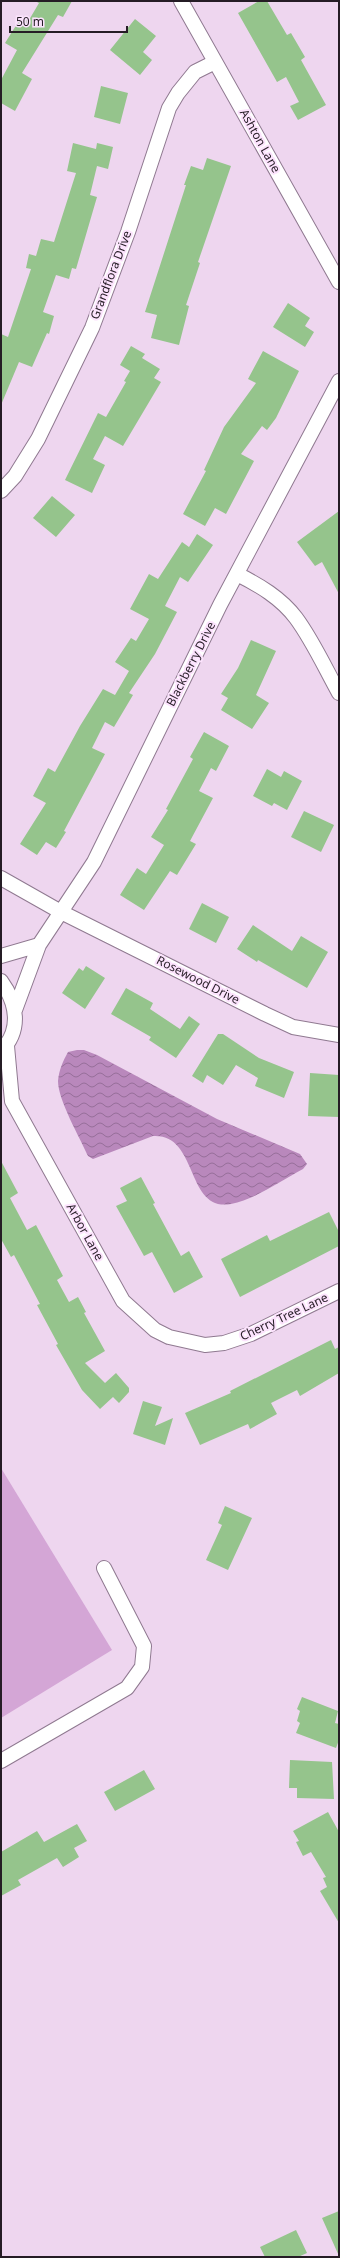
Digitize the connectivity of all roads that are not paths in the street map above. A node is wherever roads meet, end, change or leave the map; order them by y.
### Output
1 (181, 1) edge
2 (215, 62) junction
3 (339, 282) edge
4 (339, 381) edge
5 (1, 491) edge
6 (237, 574) junction
7 (339, 693) edge
8 (1, 878) edge
9 (61, 912) junction
10 (40, 945) junction
11 (1, 956) edge
12 (1, 981) edge
13 (15, 1010) junction
14 (339, 1035) edge
15 (4, 1049) edge
16 (6, 1098) edge
17 (339, 1291) edge
18 (181, 1339) joint
19 (104, 1568) dead end
20 (1, 1761) edge

1 - 2 street, Ashton Lane
2 - 3 street, Ashton Lane
2 - 5 street, Grandflora Drive
4 - 6 street, Blackberry Drive
6 - 7 street
6 - 9 street, Blackberry Drive
8 - 9 street, Rosewood Drive
9 - 10 street, Blackberry Drive
9 - 14 street, Rosewood Drive
10 - 11 street
10 - 13 street, Blackberry Drive
12 - 13 street, Blackberry Drive
13 - 15 street, Blackberry Drive
15 - 16 street, Arbor Lane
16 - 18 street, Arbor Lane
17 - 18 street, Cherry Tree Lane
19 - 20 street

